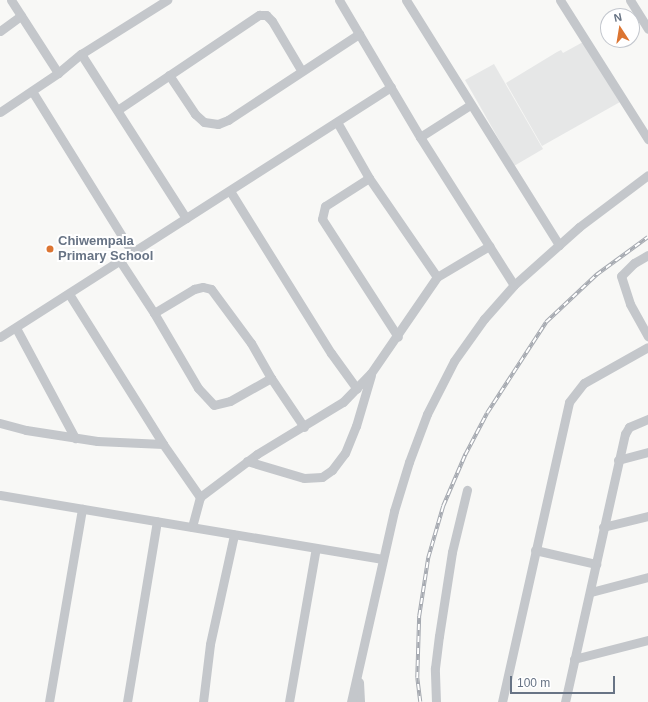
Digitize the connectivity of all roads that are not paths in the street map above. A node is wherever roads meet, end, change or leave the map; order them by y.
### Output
1 (11, 0) edge
2 (406, 0) edge
3 (560, 0) edge
4 (630, 0) edge
5 (164, 1) edge
6 (342, 1) edge
7 (21, 16) junction
8 (648, 27) edge
9 (0, 31) edge
10 (359, 34) junction
11 (81, 54) junction
12 (301, 70) junction
13 (58, 73) junction
14 (169, 75) junction
15 (391, 87) junction
16 (32, 91) junction
17 (470, 105) junction
18 (119, 109) junction
19 (0, 112) edge
20 (337, 122) junction
21 (420, 137) junction
22 (648, 139) edge
23 (648, 176) edge
24 (369, 178) junction
25 (230, 191) junction
26 (186, 218) junction
27 (559, 244) junction
28 (489, 246) junction
29 (132, 252) junction
30 (648, 256) edge
31 (120, 261) junction
32 (437, 277) junction
33 (514, 285) junction
34 (69, 294) junction
35 (154, 313) junction
36 (16, 328) junction
37 (648, 336) edge
38 (0, 337) edge
39 (398, 337) junction
40 (648, 347) edge
41 (371, 373) junction
42 (271, 378) junction
43 (357, 389) junction
44 (648, 419) edge
45 (0, 423) edge
46 (304, 428) junction
47 (75, 438) junction
48 (163, 444) junction
49 (648, 452) edge
50 (618, 460) junction
51 (247, 461) junction
52 (467, 490) dead end
53 (0, 497) edge
54 (200, 497) junction
55 (82, 509) junction
56 (648, 516) edge
57 (157, 521) junction
58 (192, 527) junction
59 (603, 527) junction
60 (234, 534) junction
61 (316, 548) junction
62 (535, 550) junction
63 (383, 559) junction
64 (596, 564) junction
65 (648, 577) edge
66 (591, 592) junction
67 (648, 640) edge
68 (574, 659) junction
69 (358, 677) junction
70 (49, 702) edge
71 (127, 702) edge
72 (203, 702) edge
73 (289, 702) edge
74 (351, 702) edge
75 (360, 702) edge
76 (436, 702) edge
77 (502, 702) edge
78 (565, 702) edge

1 - 7 street
2 - 17 street
3 - 22 street
4 - 8 street
5 - 11 street
6 - 10 street
7 - 9 street
7 - 13 street
10 - 12 street
10 - 15 street
11 - 13 street
11 - 18 street
12 - 14 street
12 - 14 street
13 - 16 street
14 - 18 street
15 - 20 street
15 - 21 street
16 - 19 street
16 - 29 street
17 - 21 street
17 - 27 street
18 - 26 street
20 - 24 street
20 - 25 street
21 - 28 street
23 - 27 street
24 - 32 street
24 - 39 street
25 - 26 street
25 - 43 street
26 - 29 street
27 - 33 street
28 - 32 street
28 - 33 street
29 - 31 street
30 - 37 street
31 - 34 street
31 - 35 street
32 - 39 street
33 - 63 street
34 - 36 street
34 - 48 street
35 - 42 street
35 - 42 street
36 - 38 street
36 - 47 street
39 - 41 street
40 - 62 street
41 - 43 street
41 - 51 street
42 - 46 street
43 - 46 street
44 - 50 street
45 - 47 street
46 - 51 street
47 - 48 street
48 - 54 street
49 - 50 street
50 - 59 street
51 - 54 street
52 - 76 street
53 - 55 street
54 - 58 street
55 - 57 street
55 - 70 street
56 - 59 street
57 - 58 street
57 - 71 street
58 - 60 street
59 - 64 street
60 - 61 street
60 - 72 street
61 - 63 street
61 - 73 street
62 - 64 street
62 - 77 street
63 - 69 street
64 - 66 street
65 - 66 street
66 - 68 street
67 - 68 street
68 - 78 street
69 - 74 street
69 - 75 street

